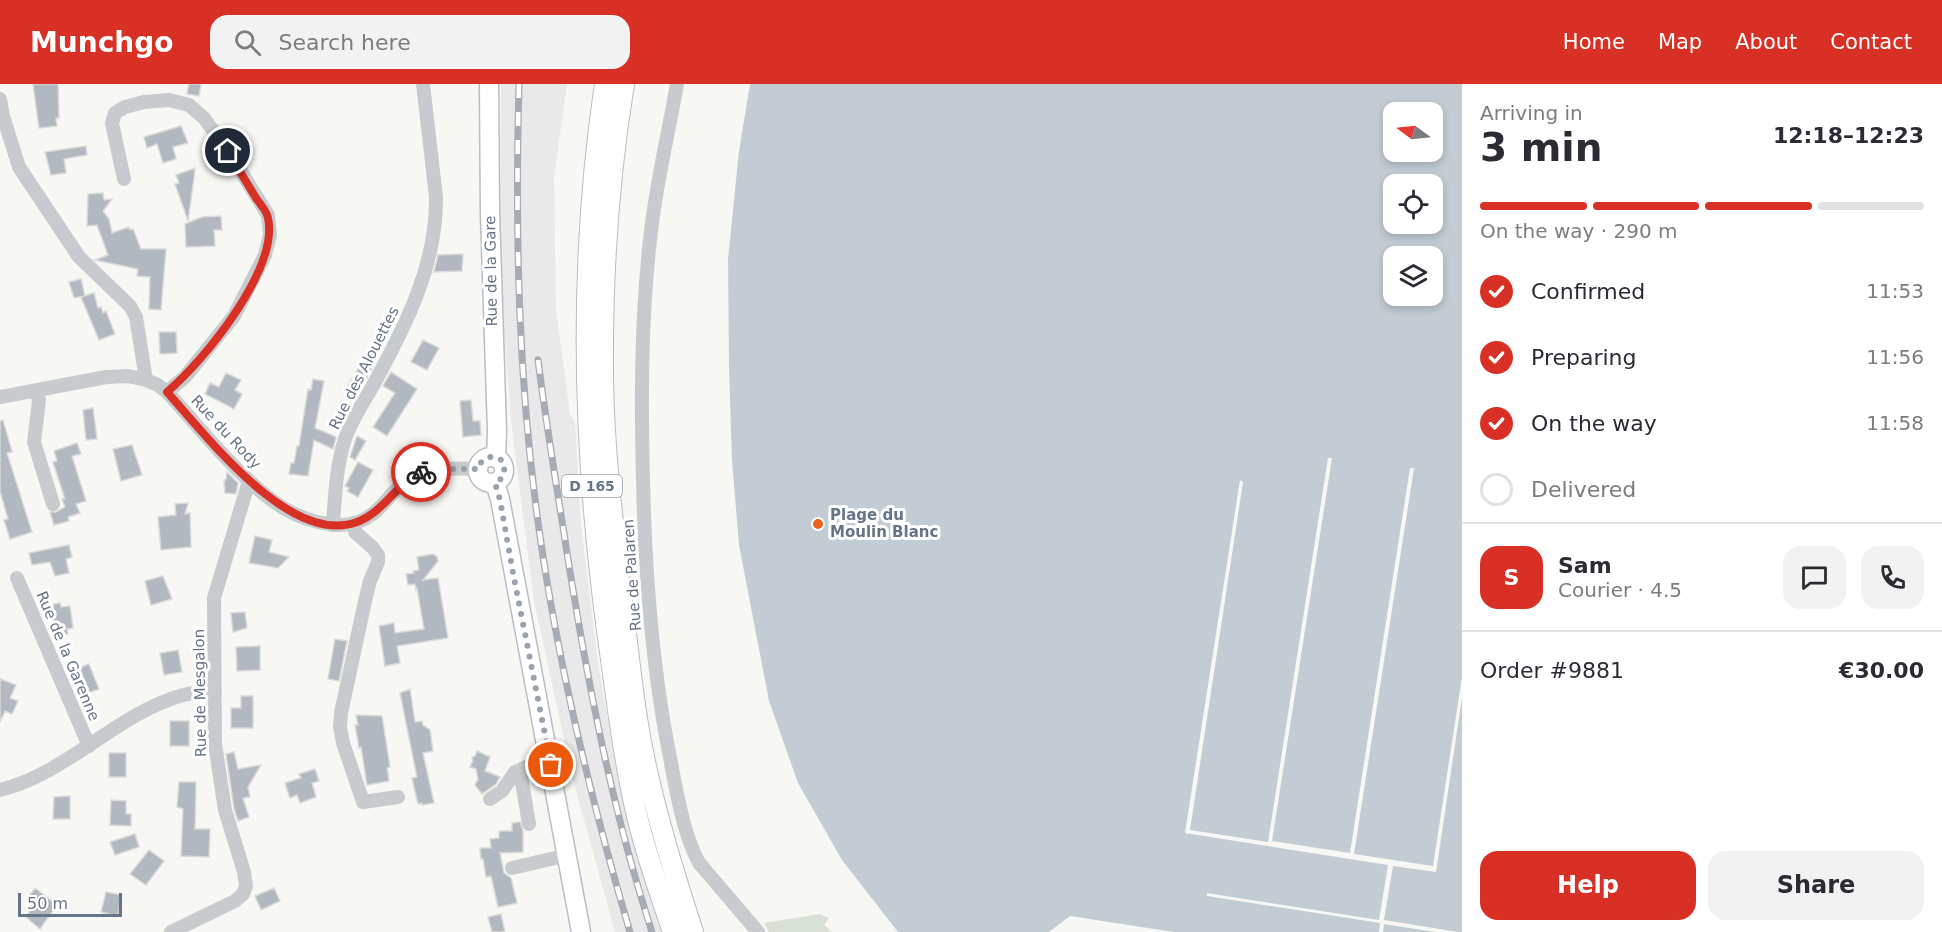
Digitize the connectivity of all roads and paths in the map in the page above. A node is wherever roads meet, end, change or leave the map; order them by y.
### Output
1 (423, 84) edge
2 (489, 84) edge
3 (605, 84) edge
4 (624, 84) edge
5 (677, 84) edge
6 (0, 99) edge
7 (124, 179) dead end
8 (146, 380) junction
9 (38, 391) junction
10 (167, 392) junction
11 (0, 397) edge
12 (496, 458) junction
13 (478, 469) junction
14 (249, 481) junction
15 (495, 483) junction
16 (53, 504) dead end
17 (355, 523) junction
18 (333, 525) junction
19 (17, 578) dead end
20 (215, 691) junction
21 (89, 746) junction
22 (551, 765) junction
23 (520, 770) junction
24 (0, 790) edge
25 (398, 797) dead end
26 (490, 799) dead end
27 (529, 824) dead end
28 (568, 855) junction
29 (512, 868) dead end
30 (171, 932) edge
31 (581, 932) edge
32 (673, 932) edge
33 (693, 932) edge
34 (758, 932) edge

1 - 18 street, Rue des Alouettes
2 - 12 main road, Rue de la Gare
3 - 32 highway, D 165
4 - 33 highway, D 165
5 - 34 street, Rue de Palaren
6 - 8 street
7 - 10 street
8 - 9 street, Rue du Rody
8 - 10 street, Rue du Rody
9 - 11 street, Rue du Rody
9 - 16 street
10 - 14 street, Rue du Rody
12 - 13 main road
12 - 15 main road, Rue de la Gare
13 - 15 main road
13 - 17 street, Rue du Rody
14 - 18 street, Rue du Rody
14 - 20 street, Rue de Mesgalon
15 - 22 main road, Rue de la Gare
17 - 18 street, Rue du Rody
17 - 25 street
19 - 21 street, Rue de la Garenne
20 - 21 street, Rue de la Garenne
20 - 30 street, Rue de Mesgalon
21 - 24 street, Rue de la Garenne
22 - 23 street
22 - 28 main road, Rue de la Gare
23 - 26 street
23 - 27 street
28 - 29 street
28 - 31 main road, Rue de la Gare

